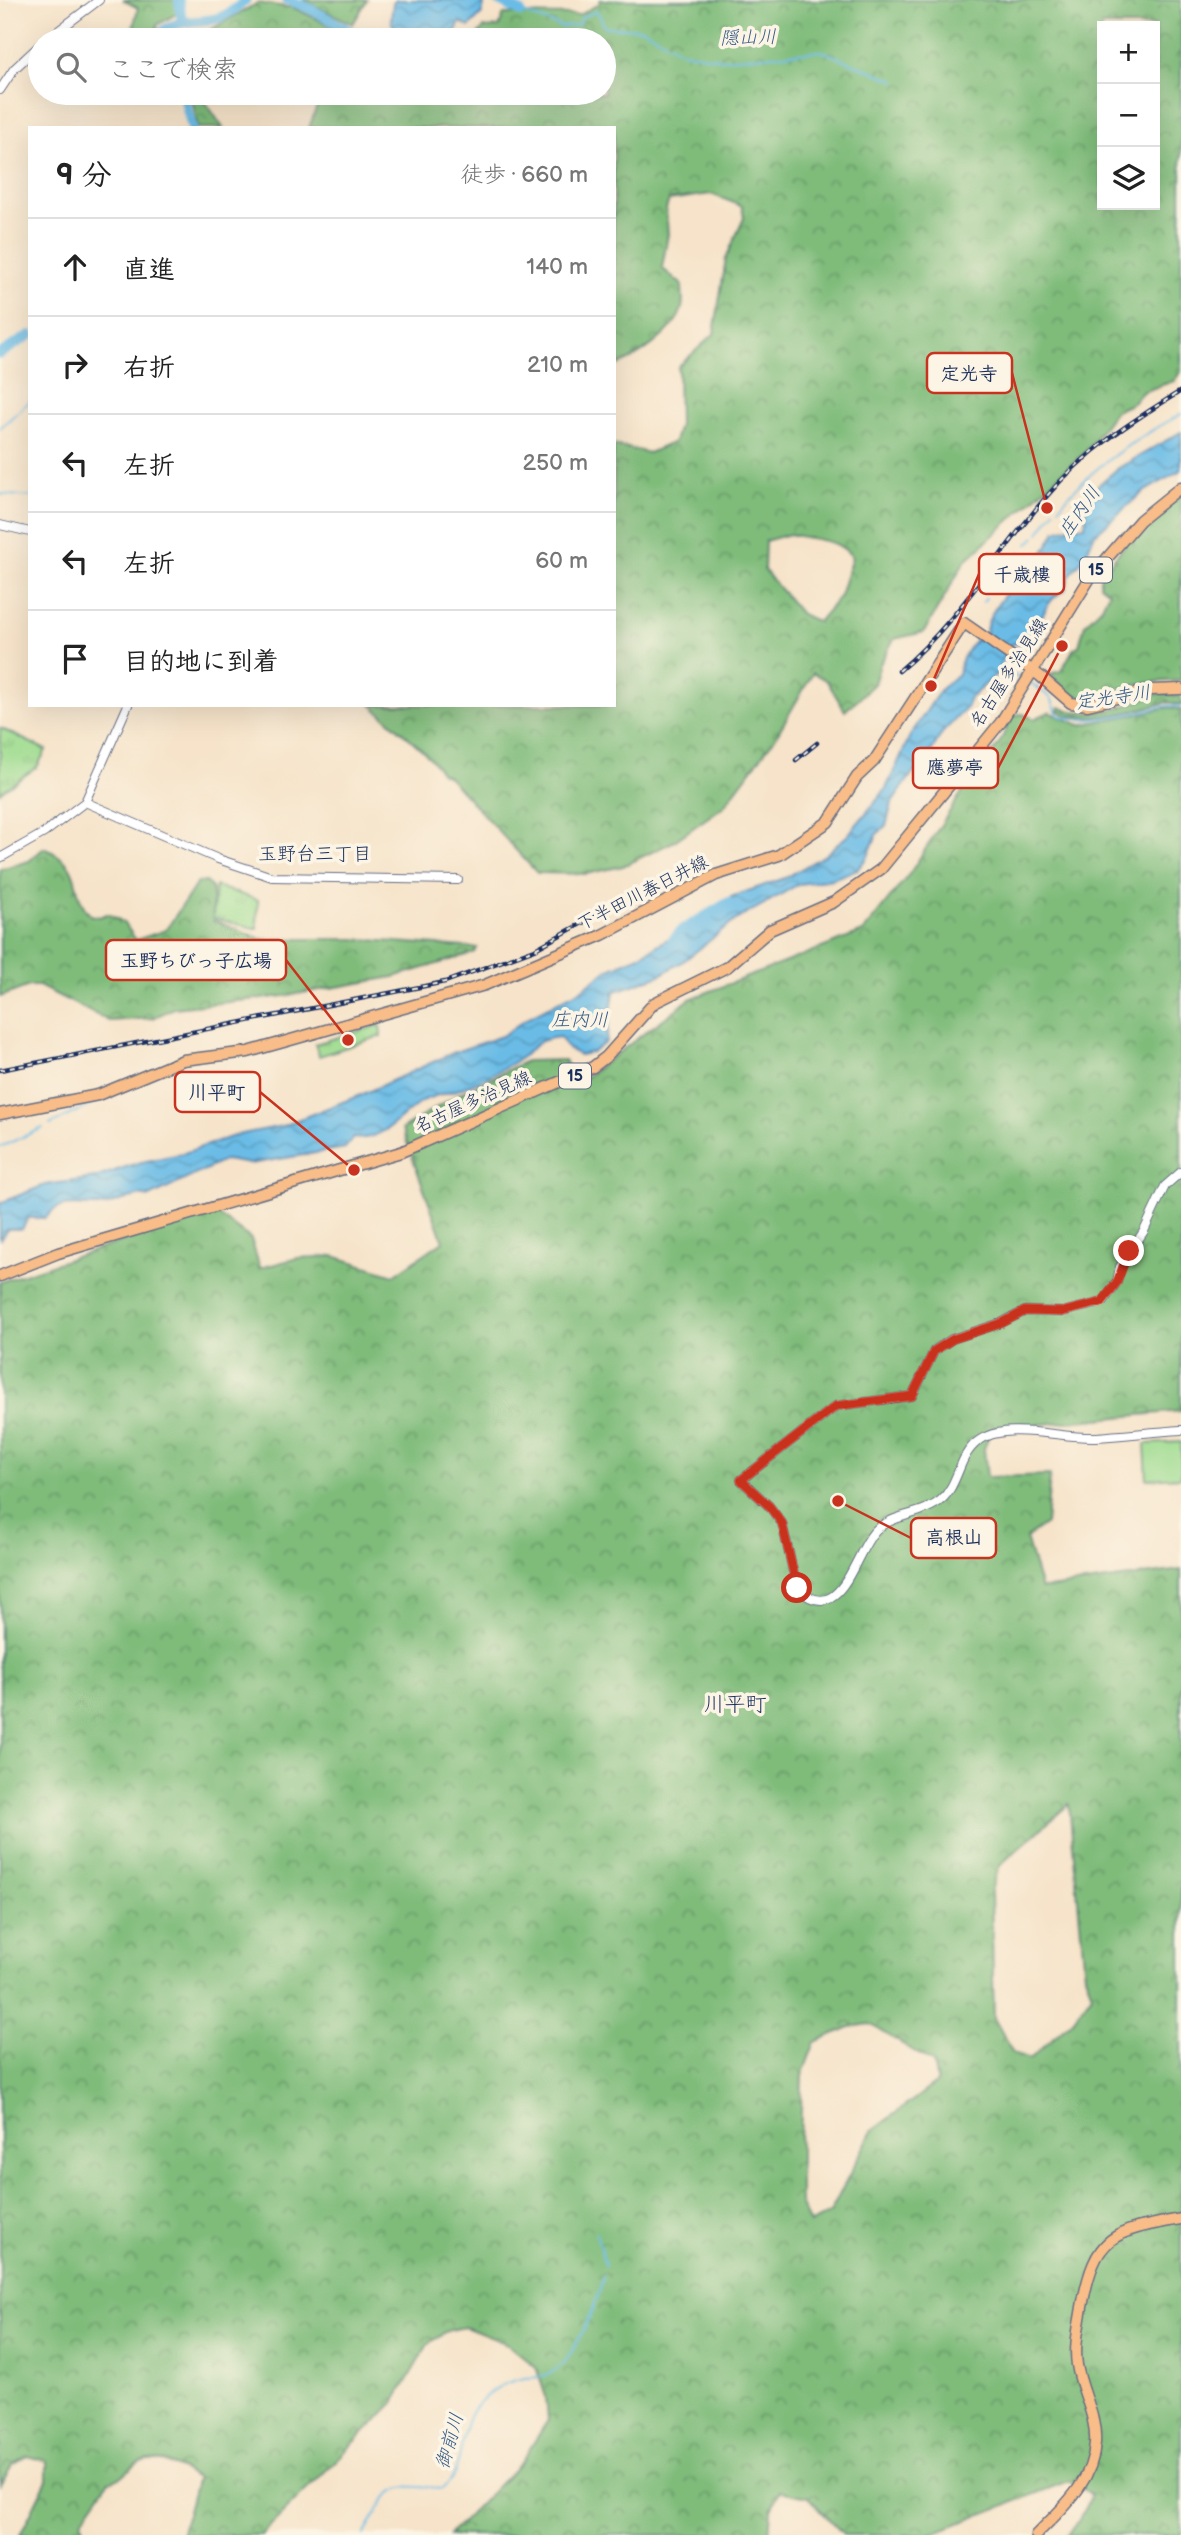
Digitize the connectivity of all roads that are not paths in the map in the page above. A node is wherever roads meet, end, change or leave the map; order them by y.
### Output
1 (99, 0) edge
2 (62, 28) edge
3 (28, 57) edge
4 (0, 90) edge
5 (1181, 487) edge
6 (0, 525) edge
7 (28, 532) edge
8 (1029, 675) junction
9 (1181, 689) edge
10 (127, 707) edge
11 (85, 802) junction
12 (0, 858) edge
13 (458, 880) dead end
14 (0, 1114) edge
15 (1181, 1172) edge
16 (0, 1276) edge
17 (1181, 1430) edge
18 (1181, 2218) edge
19 (1036, 2535) edge

1 - 2 street
3 - 4 street
5 - 8 main road, 名古屋多治見線 / 15
6 - 7 street
8 - 9 main road, 下半田川春日井線
8 - 14 main road, 下半田川春日井線
8 - 16 main road, 名古屋多治見線 / 15
10 - 11 street
11 - 12 street
11 - 13 street
15 - 17 street
18 - 19 main road

